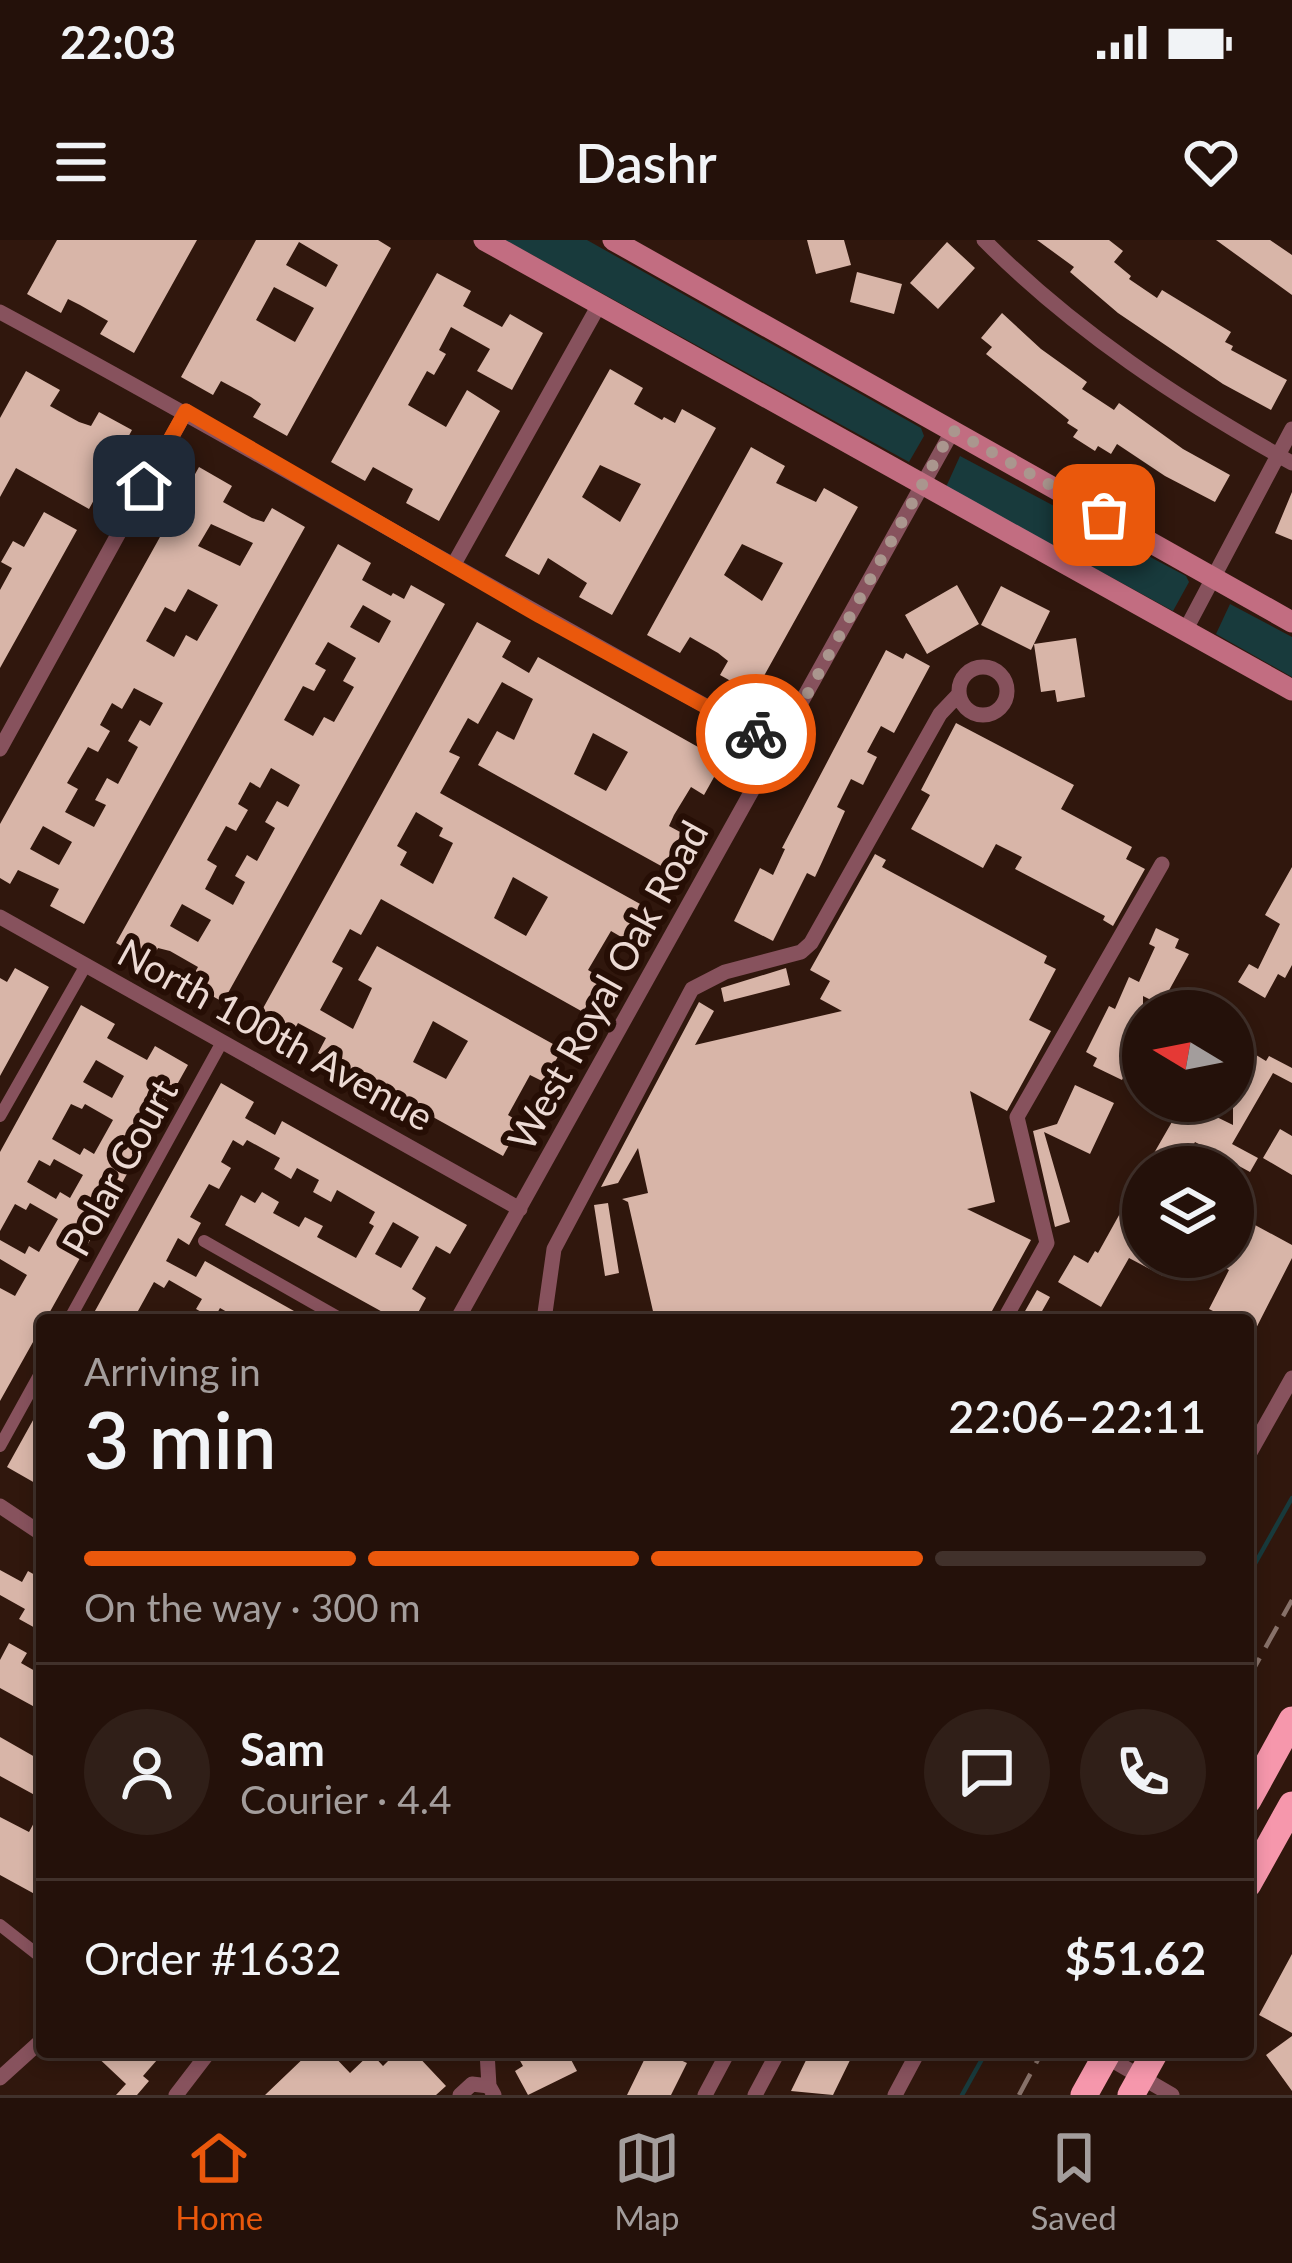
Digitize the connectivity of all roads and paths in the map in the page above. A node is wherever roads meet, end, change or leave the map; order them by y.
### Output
1 (484, 240) edge
2 (613, 240) edge
3 (984, 240) edge
4 (598, 305) junction
5 (0, 312) edge
6 (186, 411) junction
7 (1292, 429) edge
8 (952, 430) junction
9 (1276, 454) junction
10 (1292, 464) edge
11 (920, 485) junction
12 (454, 564) junction
13 (1213, 576) junction
14 (1292, 622) edge
15 (1185, 631) junction
16 (1292, 690) edge
17 (958, 694) dead end
18 (779, 746) junction
19 (0, 749) edge
20 (1162, 864) dead end
21 (0, 917) edge
22 (86, 965) junction
23 (222, 1042) junction
24 (0, 1116) edge
25 (520, 1209) junction
26 (204, 1241) dead end
27 (72, 1314) edge
28 (332, 1314) edge
29 (460, 1314) edge
30 (545, 1314) edge
31 (1007, 1314) edge
32 (1292, 1378) edge
33 (36, 1381) edge
34 (1254, 1445) edge
35 (0, 1446) edge
36 (0, 1506) edge
37 (36, 1530) edge
38 (1292, 1720) edge
39 (1254, 1789) edge
40 (1292, 1805) edge
41 (1254, 1873) edge
42 (0, 1925) edge
43 (36, 1953) edge
44 (36, 2045) edge
45 (204, 2058) edge
46 (488, 2058) edge
47 (725, 2058) edge
48 (775, 2058) edge
49 (915, 2058) edge
50 (1105, 2058) edge
51 (1114, 2058) edge
52 (1142, 2074) edge
53 (0, 2078) edge
54 (491, 2090) edge
55 (176, 2095) edge
56 (460, 2095) edge
57 (705, 2095) edge
58 (755, 2095) edge
59 (895, 2095) edge
60 (1084, 2095) edge
61 (1172, 2095) edge

1 - 4 main road
2 - 8 main road
3 - 9 street
4 - 11 main road
4 - 12 street
5 - 6 street
6 - 12 street
6 - 19 street
7 - 9 street
8 - 11 street, West Royal Oak Road
8 - 13 main road
9 - 10 street
9 - 13 street
11 - 15 main road
11 - 18 street, West Royal Oak Road
12 - 18 street
13 - 14 main road
13 - 15 street
15 - 16 main road
17 - 30 street
18 - 25 street, West Royal Oak Road
20 - 31 street
21 - 22 street, North 100th Avenue
22 - 23 street, North 100th Avenue
22 - 24 street
23 - 25 street, North 100th Avenue
23 - 27 street, Polar Court
25 - 29 street, West Royal Oak Road
26 - 28 street
32 - 34 street
33 - 35 street
36 - 37 street
38 - 39 highway
40 - 41 highway
42 - 43 street
44 - 53 street
45 - 55 street
46 - 54 street
47 - 57 street
48 - 58 street
49 - 59 street
50 - 60 highway
51 - 52 street
52 - 61 street
54 - 56 street

